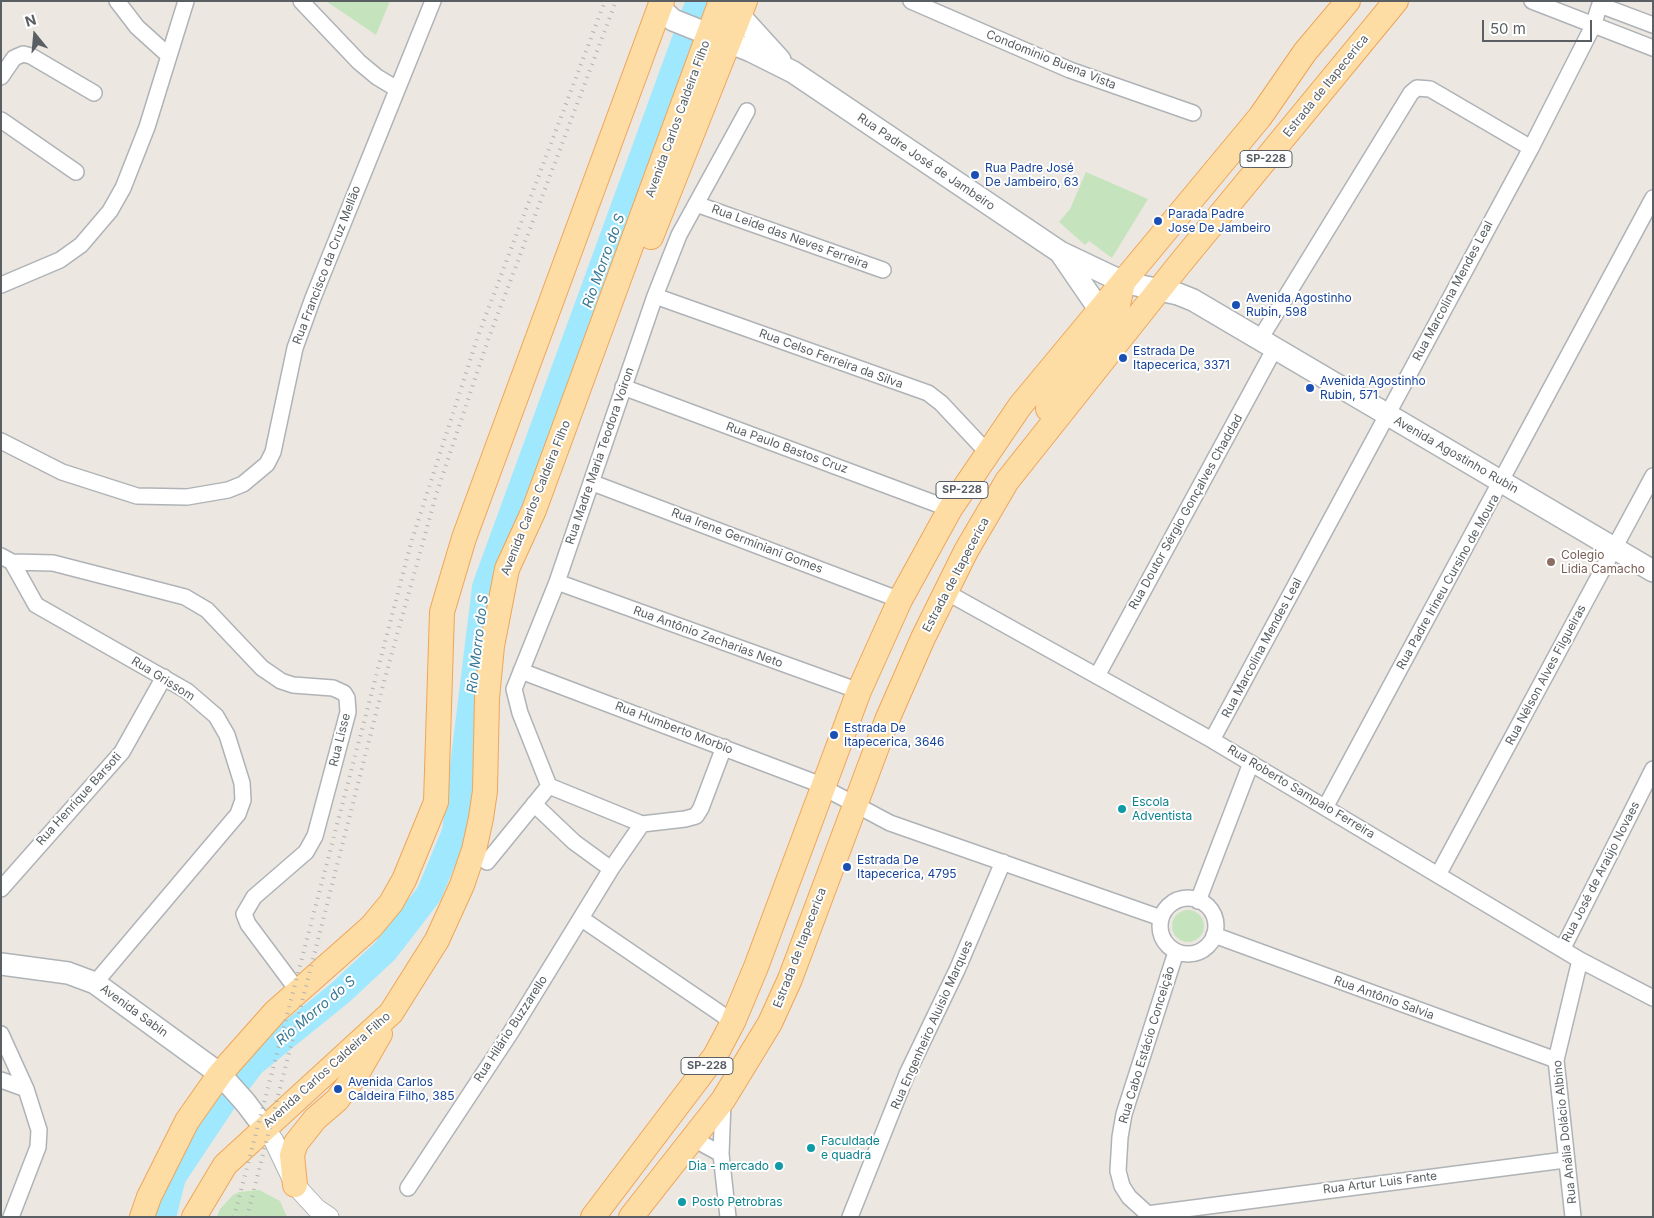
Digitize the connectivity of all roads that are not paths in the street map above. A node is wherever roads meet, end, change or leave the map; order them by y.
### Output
1 (117, 1) edge
2 (186, 1) edge
3 (301, 1) edge
4 (433, 1) edge
5 (721, 1) edge
6 (911, 1) edge
7 (1348, 1) edge
8 (1396, 1) edge
9 (1532, 1) edge
10 (1600, 3) edge
11 (661, 4) edge
12 (739, 6) edge
13 (1653, 25) edge
14 (1593, 26) junction
15 (714, 35) junction
16 (1653, 48) edge
17 (168, 55) junction
18 (793, 72) junction
19 (1, 77) edge
20 (397, 88) junction
21 (94, 93) dead end
22 (746, 111) dead end
23 (1193, 113) dead end
24 (1260, 117) junction
25 (1, 120) edge
26 (1530, 148) junction
27 (76, 172) dead end
28 (1653, 198) edge
29 (696, 204) junction
30 (1060, 252) junction
31 (883, 270) dead end
32 (1123, 282) junction
33 (1, 285) edge
34 (1161, 291) junction
35 (655, 296) junction
36 (1099, 309) junction
37 (1267, 344) junction
38 (623, 388) junction
39 (1387, 414) junction
40 (1, 441) edge
41 (986, 452) junction
42 (1030, 452) junction
43 (1653, 476) edge
44 (1502, 482) junction
45 (593, 483) junction
46 (950, 508) junction
47 (1614, 549) junction
48 (7, 559) edge
49 (1653, 571) edge
50 (558, 582) junction
51 (946, 592) junction
52 (900, 600) junction
53 (522, 671) junction
54 (1097, 676) junction
55 (164, 677) junction
56 (860, 691) junction
57 (1212, 740) junction
58 (724, 747) junction
59 (1251, 763) junction
60 (1653, 769) edge
61 (549, 786) junction
62 (825, 787) junction
63 (534, 804) junction
64 (855, 804) junction
65 (1326, 806) junction
66 (642, 824) junction
67 (486, 862) dead end
68 (1004, 862) junction
69 (611, 869) junction
70 (1438, 875) junction
71 (1, 889) edge
72 (1198, 901) junction
73 (1161, 918) junction
74 (582, 919) junction
75 (1214, 935) junction
76 (1562, 948) junction
77 (1176, 952) junction
78 (1580, 960) junction
79 (1, 964) edge
80 (95, 983) junction
81 (298, 991) junction
82 (1653, 998) edge
83 (391, 1013) junction
84 (733, 1022) junction
85 (1, 1034) edge
86 (1556, 1060) junction
87 (224, 1078) junction
88 (1, 1080) edge
89 (26, 1089) junction
90 (723, 1100) junction
91 (315, 1119) junction
92 (272, 1120) junction
93 (692, 1138) junction
94 (721, 1154) junction
95 (1565, 1160) junction
96 (295, 1185) junction
97 (408, 1188) dead end
98 (9, 1207) edge
99 (1196, 1207) junction
100 (1149, 1215) edge
101 (594, 1216) edge
102 (142, 1217) edge
103 (194, 1217) edge
104 (329, 1217) edge
105 (631, 1217) edge
106 (728, 1217) edge
107 (850, 1217) edge
108 (1182, 1217) edge
109 (1573, 1217) edge

1 - 17 street
2 - 17 street
3 - 20 street
4 - 20 street, Rua Francisco da Cruz Mellão
5 - 15 main road, Avenida Carlos Caldeira Filho
6 - 23 street, Condominio Buena Vista
7 - 24 main road, SP-228
8 - 34 main road, Estrada de Itapecerica / SP-228
9 - 14 street
10 - 13 street
10 - 14 street, Rua Marcolina Mendes Leal
11 - 15 main road, Rua Padre José de Jambeiro
11 - 81 main road
12 - 15 main road
12 - 18 main road, Rua Padre José de Jambeiro
14 - 16 street
14 - 26 street, Rua Marcolina Mendes Leal
15 - 18 main road, Rua Padre José de Jambeiro
15 - 83 main road, Avenida Carlos Caldeira Filho
17 - 33 street
18 - 30 main road, Rua Padre José de Jambeiro
19 - 21 street
20 - 40 street, Rua Francisco da Cruz Mellão
22 - 29 street, Rua Madre Maria Teodora Voiron
24 - 32 main road, SP-228
24 - 34 main road
25 - 27 street
26 - 37 street, Rua Doutor Sérgio Gonçalves Chaddad
26 - 39 street, Rua Marcolina Mendes Leal
28 - 44 street, Rua Padre Irineu Cursino de Moura
29 - 31 street, Rua Leide das Neves Ferreira
29 - 35 street, Rua Madre Maria Teodora Voiron
30 - 32 main road, Rua Padre José de Jambeiro
30 - 36 main road, Rua Padre José de Jambeiro
32 - 34 main road, Avenida Agostinho Rubin
32 - 36 main road, SP-228
32 - 42 main road
34 - 37 main road, Avenida Agostinho Rubin
34 - 42 main road, Estrada de Itapecerica / SP-228
35 - 38 street, Rua Madre Maria Teodora Voiron
35 - 41 street, Rua Celso Ferreira da Silva
36 - 41 main road, SP-228
37 - 39 main road, Avenida Agostinho Rubin
37 - 54 street, Rua Doutor Sérgio Gonçalves Chaddad
38 - 45 street, Rua Madre Maria Teodora Voiron
38 - 46 street, Rua Paulo Bastos Cruz
39 - 44 main road, Avenida Agostinho Rubin
39 - 57 street, Rua Marcolina Mendes Leal
41 - 46 main road, SP-228
42 - 51 main road, Estrada de Itapecerica / SP-228
43 - 47 street, Rua Nélson Alves Filgueiras
44 - 47 main road, Avenida Agostinho Rubin
44 - 65 street, Rua Padre Irineu Cursino de Moura
45 - 50 street, Rua Madre Maria Teodora Voiron
45 - 52 street, Rua Irene Germiniani Gomes
46 - 52 main road, SP-228
47 - 49 main road, Avenida Agostinho Rubin
47 - 70 street, Rua Nélson Alves Filgueiras
48 - 55 street, Rua Grissom
48 - 81 street, Rua Lisse
50 - 53 street, Rua Madre Maria Teodora Voiron
50 - 56 street, Rua Antônio Zacharias Neto
51 - 54 street, Rua Roberto Sampaio Ferreira
51 - 64 main road, Estrada de Itapecerica / SP-228
52 - 56 main road, SP-228
53 - 58 street, Rua Humberto Morbio
53 - 61 street, Rua Madre Maria Teodora Voiron
54 - 57 street, Rua Roberto Sampaio Ferreira
55 - 71 street, Rua Henrique Barsoti
55 - 80 street, Rua Grissom
56 - 62 main road, SP-228
57 - 59 street, Rua Roberto Sampaio Ferreira
58 - 62 street, Rua Humberto Morbio
58 - 66 street
59 - 65 street, Rua Roberto Sampaio Ferreira
59 - 72 street
60 - 76 street, Rua José de Araújo Novaes
61 - 63 street
61 - 66 street
62 - 64 street
62 - 84 main road, SP-228
63 - 67 street
63 - 69 street
64 - 68 street
64 - 90 main road, Estrada de Itapecerica / SP-228
65 - 70 street, Rua Roberto Sampaio Ferreira
66 - 69 street, Rua Hilário Buzzarello
68 - 73 street
68 - 107 street, Rua Engenheiro Aluisio Marques
69 - 74 street, Rua Hilário Buzzarello
70 - 76 street, Rua Roberto Sampaio Ferreira
72 - 73 street
72 - 75 street
73 - 77 street
74 - 84 street
74 - 97 street, Rua Hilário Buzzarello
75 - 77 street
75 - 86 street, Rua Antônio Salvia
76 - 78 street, Rua Roberto Sampaio Ferreira
77 - 100 street, Rua Cabo Estácio Conceição
78 - 82 street, Rua Roberto Sampaio Ferreira
78 - 86 street, Rua Anália Dolácio Albino
79 - 80 main road, Avenida Sabin
80 - 87 main road, Avenida Sabin
81 - 87 main road
83 - 91 main road
83 - 92 main road, Avenida Carlos Caldeira Filho
84 - 101 main road, SP-228
85 - 89 street
86 - 95 street, Rua Anália Dolácio Albino
87 - 92 main road, Avenida Sabin
87 - 102 main road
88 - 89 street
89 - 98 street
90 - 93 main road, Estrada de Itapecerica / SP-228
90 - 94 street
91 - 92 main road
91 - 96 main road
92 - 96 street
92 - 103 main road, Avenida Carlos Caldeira Filho
93 - 94 street
93 - 105 main road, Estrada de Itapecerica / SP-228
94 - 106 street
95 - 99 street, Rua Artur Luis Fante
95 - 109 street, Rua Anália Dolácio Albino
96 - 104 street
99 - 100 street, Rua Artur Luis Fante
99 - 108 street, Rua Artur Luis Fante

